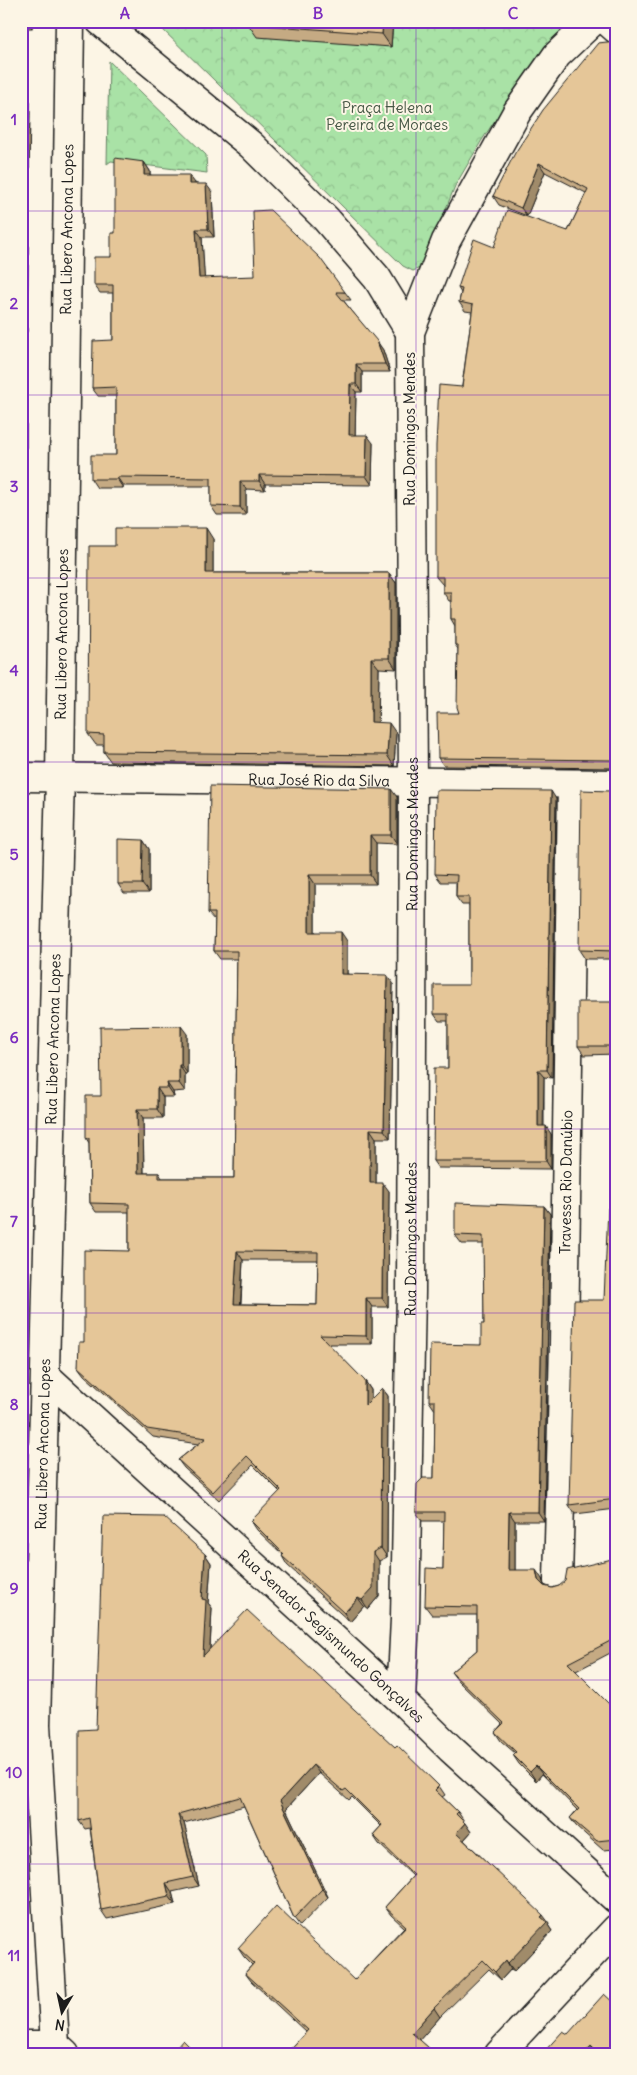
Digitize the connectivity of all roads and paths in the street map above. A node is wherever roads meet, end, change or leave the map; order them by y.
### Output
1 (70, 21) edge
2 (100, 21) edge
3 (593, 21) edge
4 (607, 21) edge
5 (616, 29) edge
6 (410, 332) junction
7 (21, 777) edge
8 (60, 777) junction
9 (413, 782) junction
10 (572, 784) junction
11 (616, 784) edge
12 (46, 1376) junction
13 (558, 1581) dead end
14 (401, 1700) junction
15 (28, 1725) edge
16 (616, 1899) edge
17 (616, 1929) edge
18 (21, 2045) edge
19 (60, 2050) edge
20 (499, 2054) edge

1 - 8 street, Rua Libero Ancona Lopes
2 - 6 street
3 - 6 street, Rua Domingos Mendes
4 - 5 street
6 - 9 street, Rua Domingos Mendes
7 - 8 street, Rua José Rio da Silva
8 - 9 street, Rua José Rio da Silva
8 - 12 street, Rua Libero Ancona Lopes
9 - 10 street, Rua José Rio da Silva
9 - 14 street, Rua Domingos Mendes
10 - 11 street, Rua José Rio da Silva
10 - 13 street, Travessa Rio Danúbio
12 - 14 street, Rua Senador Segismundo Gonçalves
12 - 15 street, Rua Libero Ancona Lopes
14 - 16 street, Rua Senador Segismundo Gonçalves
15 - 19 street, Rua Libero Ancona Lopes
17 - 20 street
18 - 19 street

